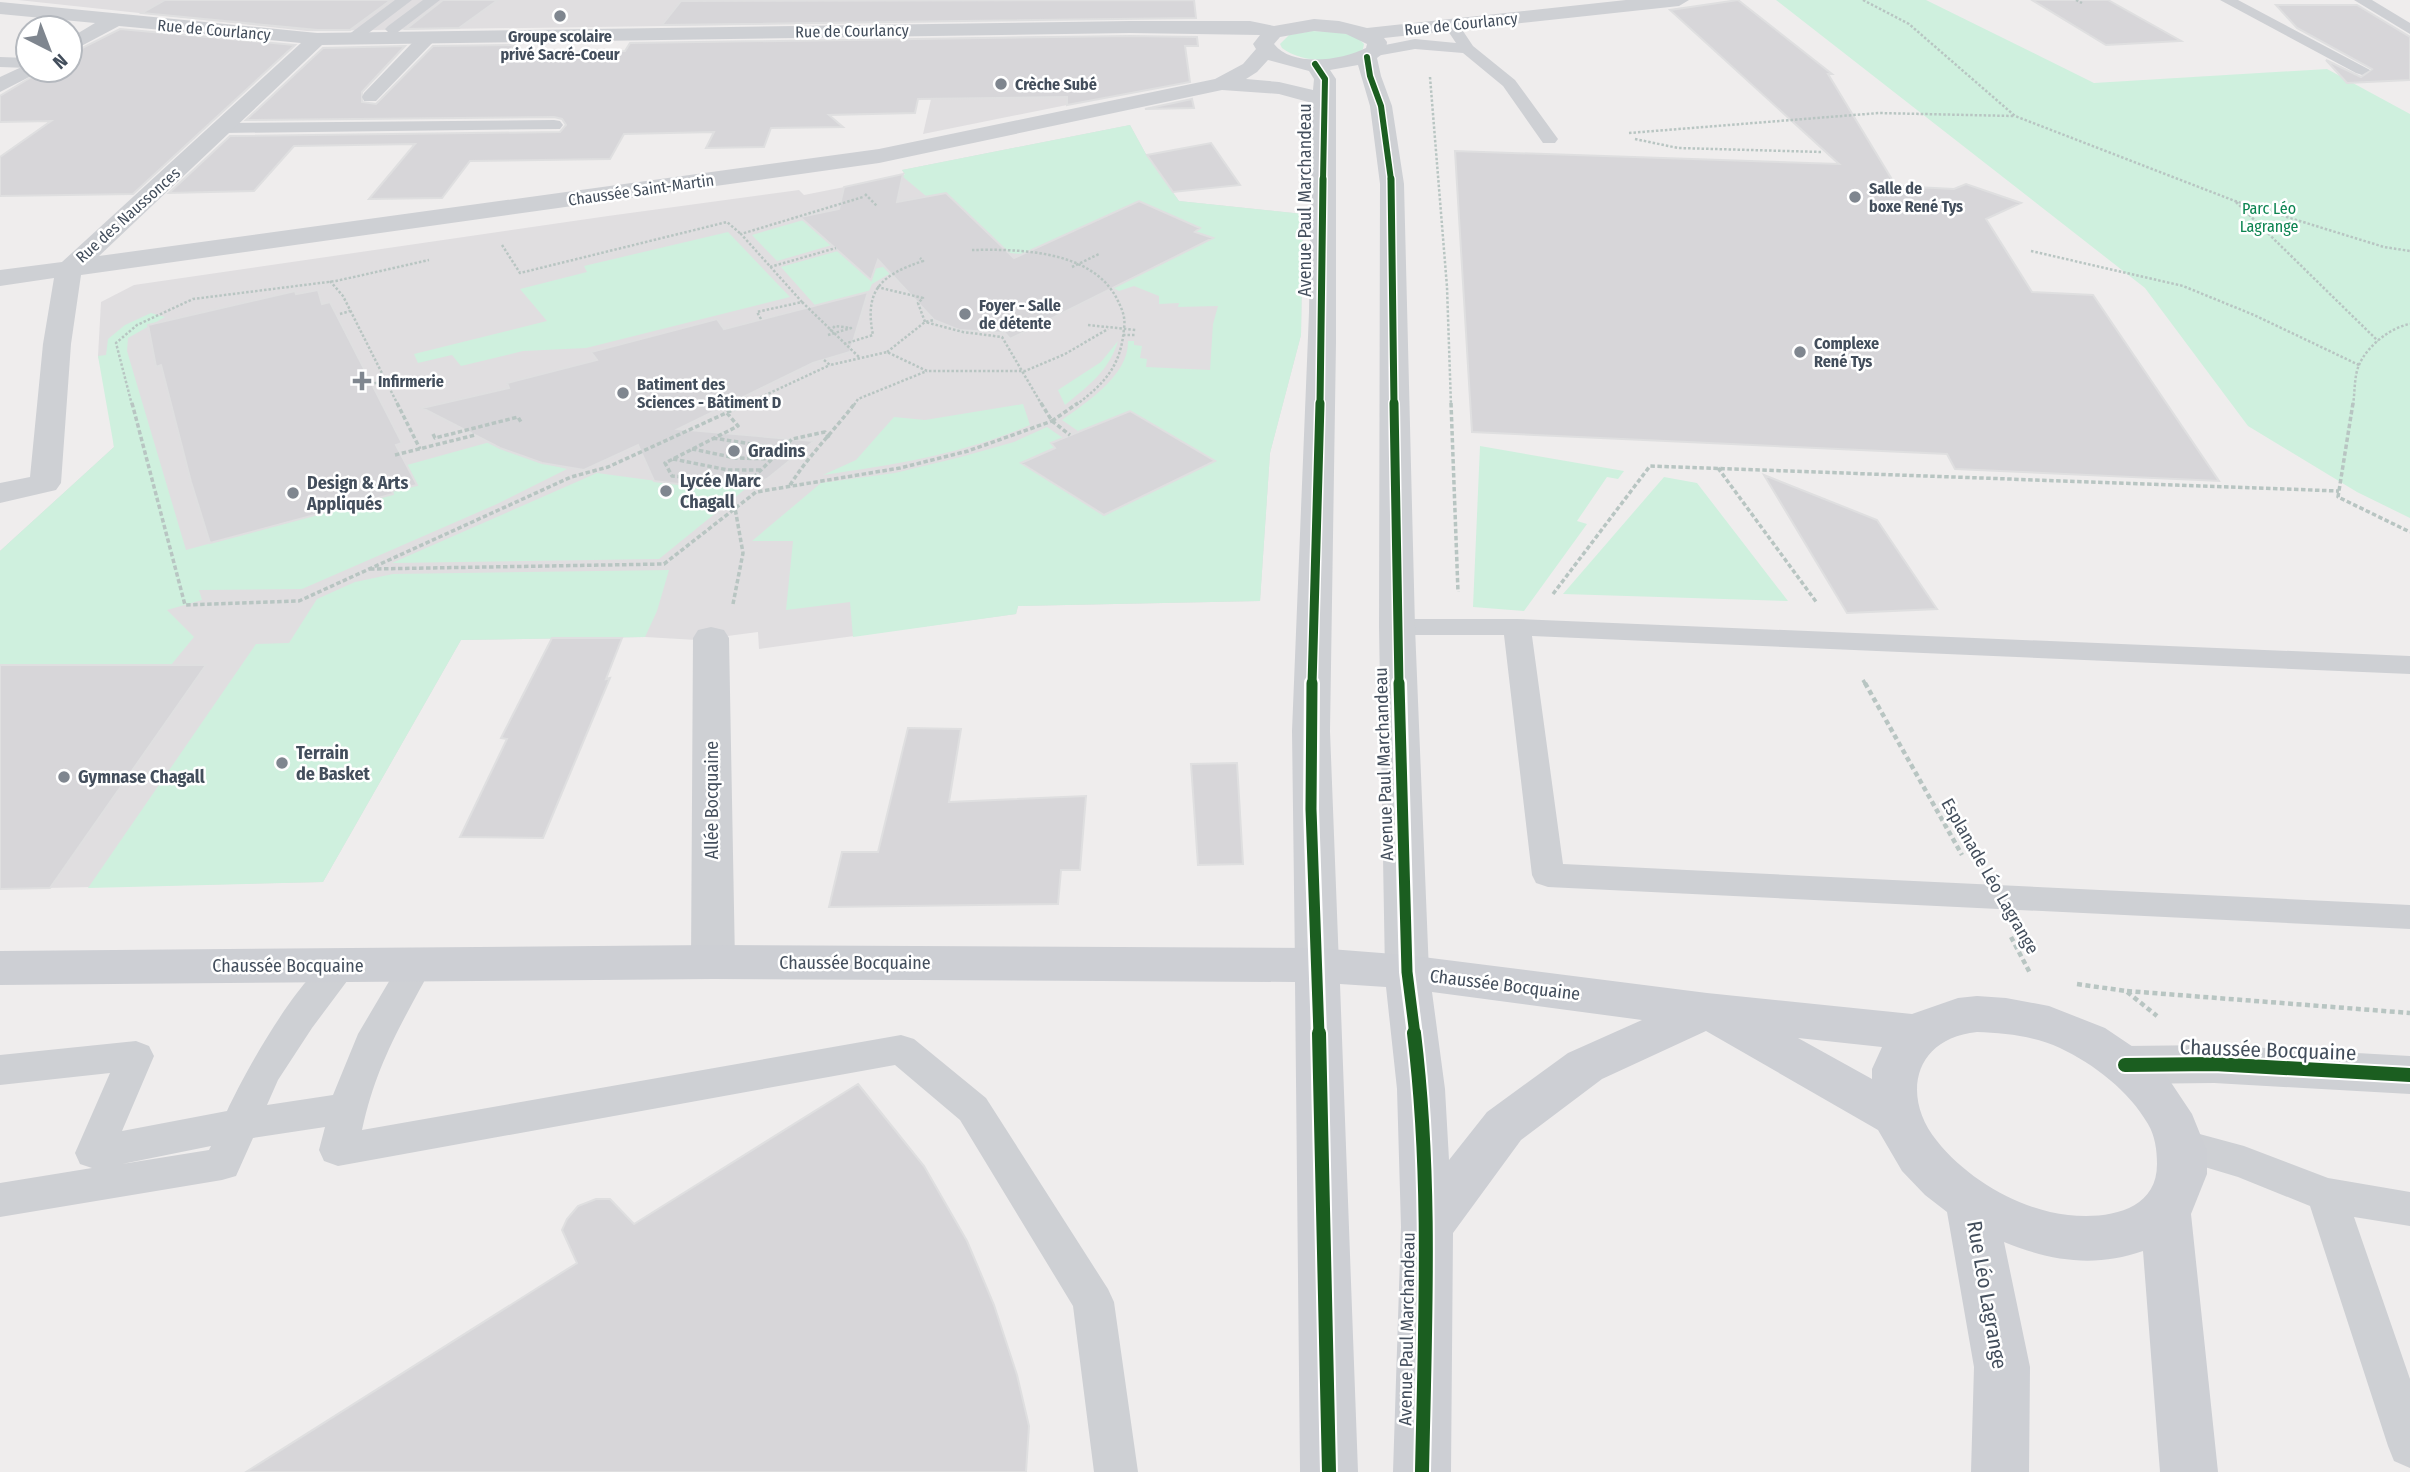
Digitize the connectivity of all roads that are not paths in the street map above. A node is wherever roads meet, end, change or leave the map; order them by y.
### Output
1 (405, 0) edge
2 (433, 0) edge
3 (1679, 0) edge
4 (2227, 0) edge
5 (2361, 0) edge
6 (0, 8) edge
7 (975, 11) dead end
8 (113, 21) junction
9 (1452, 25) junction
10 (2410, 29) edge
11 (962, 30) junction
12 (430, 37) junction
13 (1366, 37) junction
14 (84, 38) edge
15 (353, 38) junction
16 (381, 38) junction
17 (317, 39) junction
18 (1270, 41) junction
19 (1467, 49) junction
20 (1311, 64) junction
21 (2362, 70) dead end
22 (1222, 84) junction
23 (370, 97) dead end
24 (1323, 99) junction
25 (554, 125) dead end
26 (223, 128) junction
27 (1549, 139) dead end
28 (69, 269) junction
29 (0, 278) edge
30 (0, 493) edge
31 (1396, 627) junction
32 (1531, 627) junction
33 (711, 641) road end
34 (2410, 665) edge
35 (2410, 917) edge
36 (713, 962) junction
37 (342, 965) junction
38 (416, 965) junction
39 (1317, 965) junction
40 (0, 968) edge
41 (1407, 972) junction
42 (1707, 1011) junction
43 (1919, 1033) junction
44 (2125, 1065) junction
45 (0, 1070) edge
46 (2410, 1075) edge
47 (348, 1108) junction
48 (1898, 1116) junction
49 (242, 1124) junction
50 (2181, 1145) junction
51 (2326, 1195) junction
52 (0, 1200) edge
53 (1971, 1202) junction
54 (2410, 1209) edge
55 (2165, 1213) junction
56 (1427, 1227) junction
57 (2410, 1446) edge
58 (1116, 1472) edge
59 (1329, 1472) edge
60 (1422, 1472) edge
61 (2000, 1472) edge
62 (2189, 1472) edge

1 - 15 lane
2 - 16 lane
3 - 9 street, Rue de Courlancy
4 - 21 lane
5 - 10 lane
6 - 8 street, Rue de Courlancy
7 - 11 street
8 - 14 street
8 - 17 street, Rue de Courlancy
9 - 13 street, Rue de Courlancy
9 - 19 lane
11 - 12 street, Rue de Courlancy
11 - 18 street, Rue de Courlancy
12 - 16 street, Rue de Courlancy
12 - 23 lane
13 - 18 street
13 - 19 lane
13 - 20 street
13 - 31 street, Avenue Paul Marchandeau
15 - 16 street, Rue de Courlancy
15 - 17 street, Rue de Courlancy
17 - 26 street, Rue des Naussonces
18 - 20 street
18 - 22 street, Chaussée Saint-Martin
19 - 27 lane
20 - 22 street
20 - 24 street, Avenue Paul Marchandeau
22 - 24 street
22 - 28 street, Chaussée Saint-Martin
24 - 39 street, Avenue Paul Marchandeau
25 - 26 lane
26 - 28 street, Rue des Naussonces
28 - 29 street, Chaussée Saint-Martin
28 - 30 street, Rue des Naussonces
31 - 32 lane
31 - 41 street, Avenue Paul Marchandeau
32 - 34 lane
32 - 35 lane
33 - 36 street, Allée Bocquaine
36 - 38 main road, Chaussée Bocquaine
36 - 39 main road, Chaussée Bocquaine
37 - 38 main road, Chaussée Bocquaine
37 - 40 main road, Chaussée Bocquaine
37 - 49 lane
38 - 47 lane
39 - 41 main road, Chaussée Bocquaine
39 - 59 main road, Avenue Paul Marchandeau
41 - 42 main road, Chaussée Bocquaine
41 - 56 main road, Avenue Paul Marchandeau
42 - 43 main road, Chaussée Bocquaine
42 - 48 main road, Chaussée Bocquaine
42 - 56 main road
43 - 44 main road
43 - 48 main road
44 - 46 street, Chaussée Bocquaine
44 - 50 main road
45 - 49 lane
47 - 49 lane
47 - 58 lane
48 - 53 main road
49 - 52 lane
50 - 51 lane
50 - 55 main road
51 - 54 lane
51 - 57 lane
53 - 55 main road
53 - 61 main road, Rue Léo Lagrange
55 - 62 main road
56 - 60 main road, Avenue Paul Marchandeau

